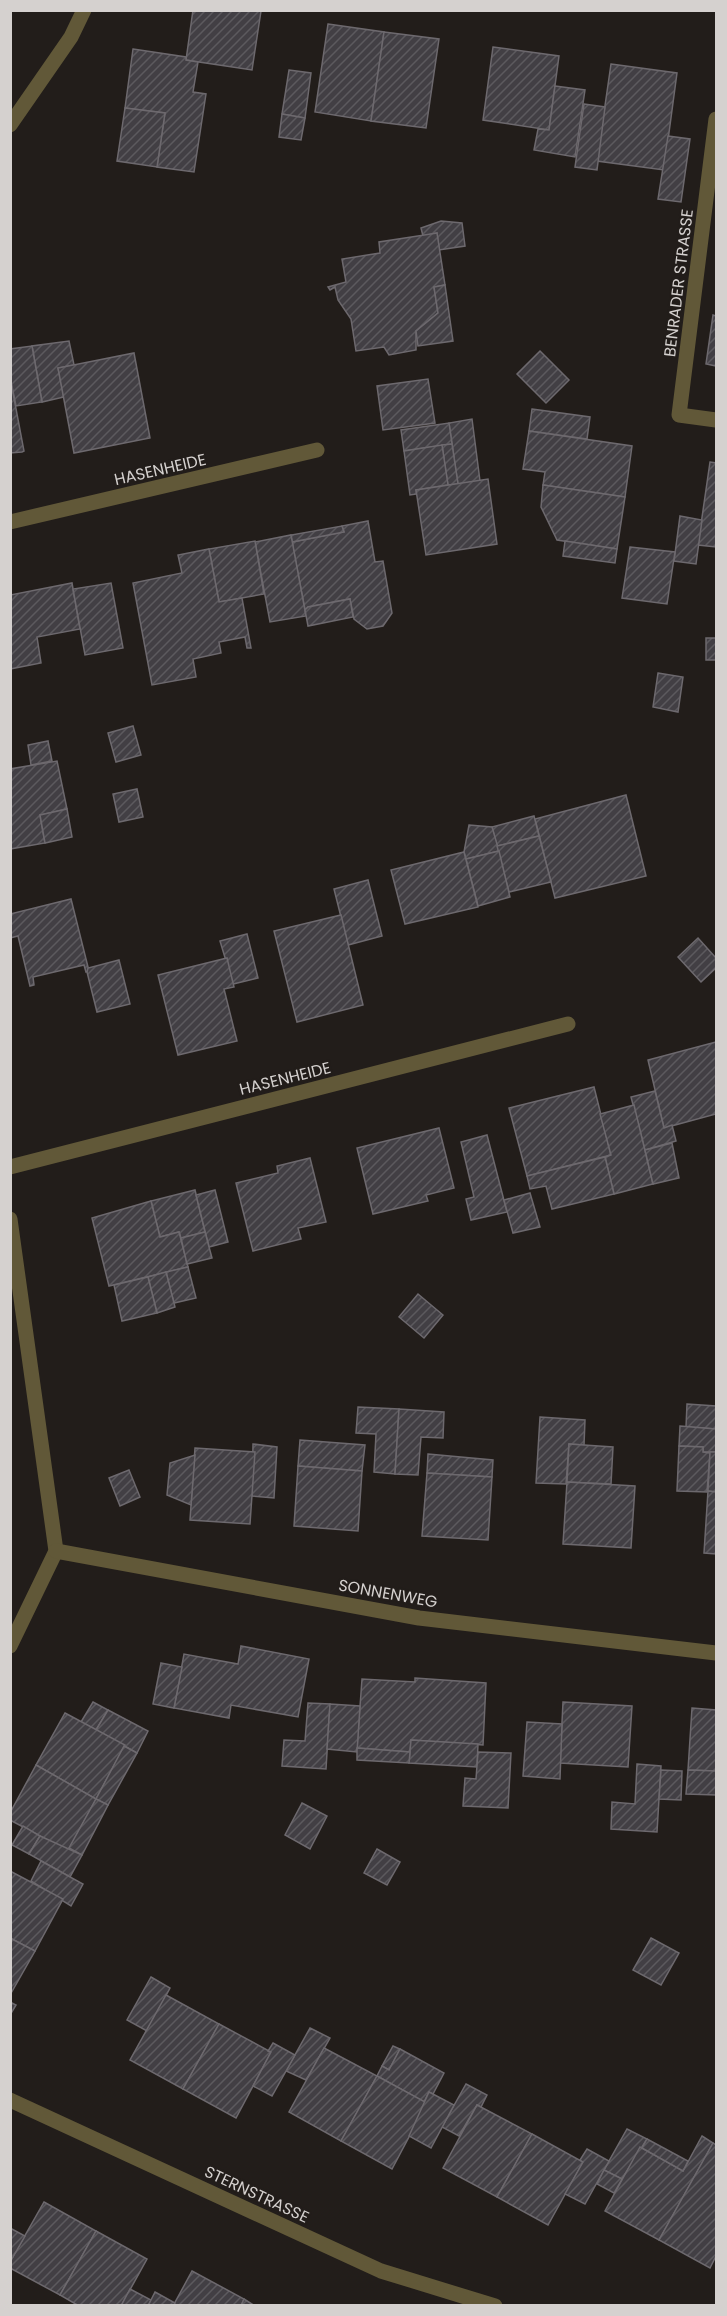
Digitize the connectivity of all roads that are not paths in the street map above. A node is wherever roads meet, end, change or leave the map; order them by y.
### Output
1 (84, 10) edge
2 (717, 119) edge
3 (10, 124) edge
4 (717, 420) edge
5 (317, 450) dead end
6 (10, 522) edge
7 (568, 1023) dead end
8 (10, 1167) edge
9 (10, 1219) edge
10 (56, 1551) junction
11 (10, 1646) edge
12 (717, 1653) edge
13 (10, 2100) edge
14 (495, 2306) edge

1 - 3 street
2 - 4 street, BENRADER STRASSE
5 - 6 street, HASENHEIDE
7 - 8 street, HASENHEIDE
9 - 10 street
10 - 11 street
10 - 12 street, SONNENWEG
13 - 14 street, STERNSTRASSE

